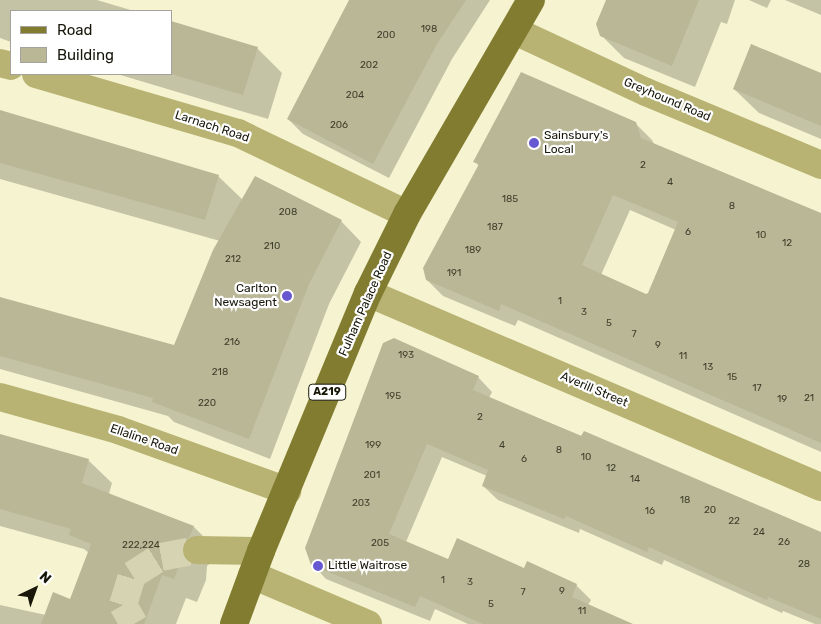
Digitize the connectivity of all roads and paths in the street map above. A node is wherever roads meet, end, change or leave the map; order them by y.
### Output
1 (532, 0) edge
2 (514, 31) junction
3 (39, 75) edge
4 (821, 165) edge
5 (407, 214) junction
6 (368, 292) junction
7 (0, 396) edge
8 (821, 487) edge
9 (287, 491) junction
10 (197, 550) tunnel mouth
11 (257, 563) junction
12 (234, 624) edge
13 (368, 624) edge

1 - 2 main road, Fulham Palace Road / A219
2 - 4 street, Greyhound Road
2 - 5 main road, Fulham Palace Road / A219
3 - 5 street, Larnach Road
5 - 6 main road, Fulham Palace Road / A219
6 - 8 street, Averill Street
6 - 9 main road, Fulham Palace Road / A219
7 - 9 street, Ellaline Road
9 - 11 main road, Fulham Palace Road / A219
10 - 11 street
11 - 12 main road, Fulham Palace Road / A219
11 - 13 street

